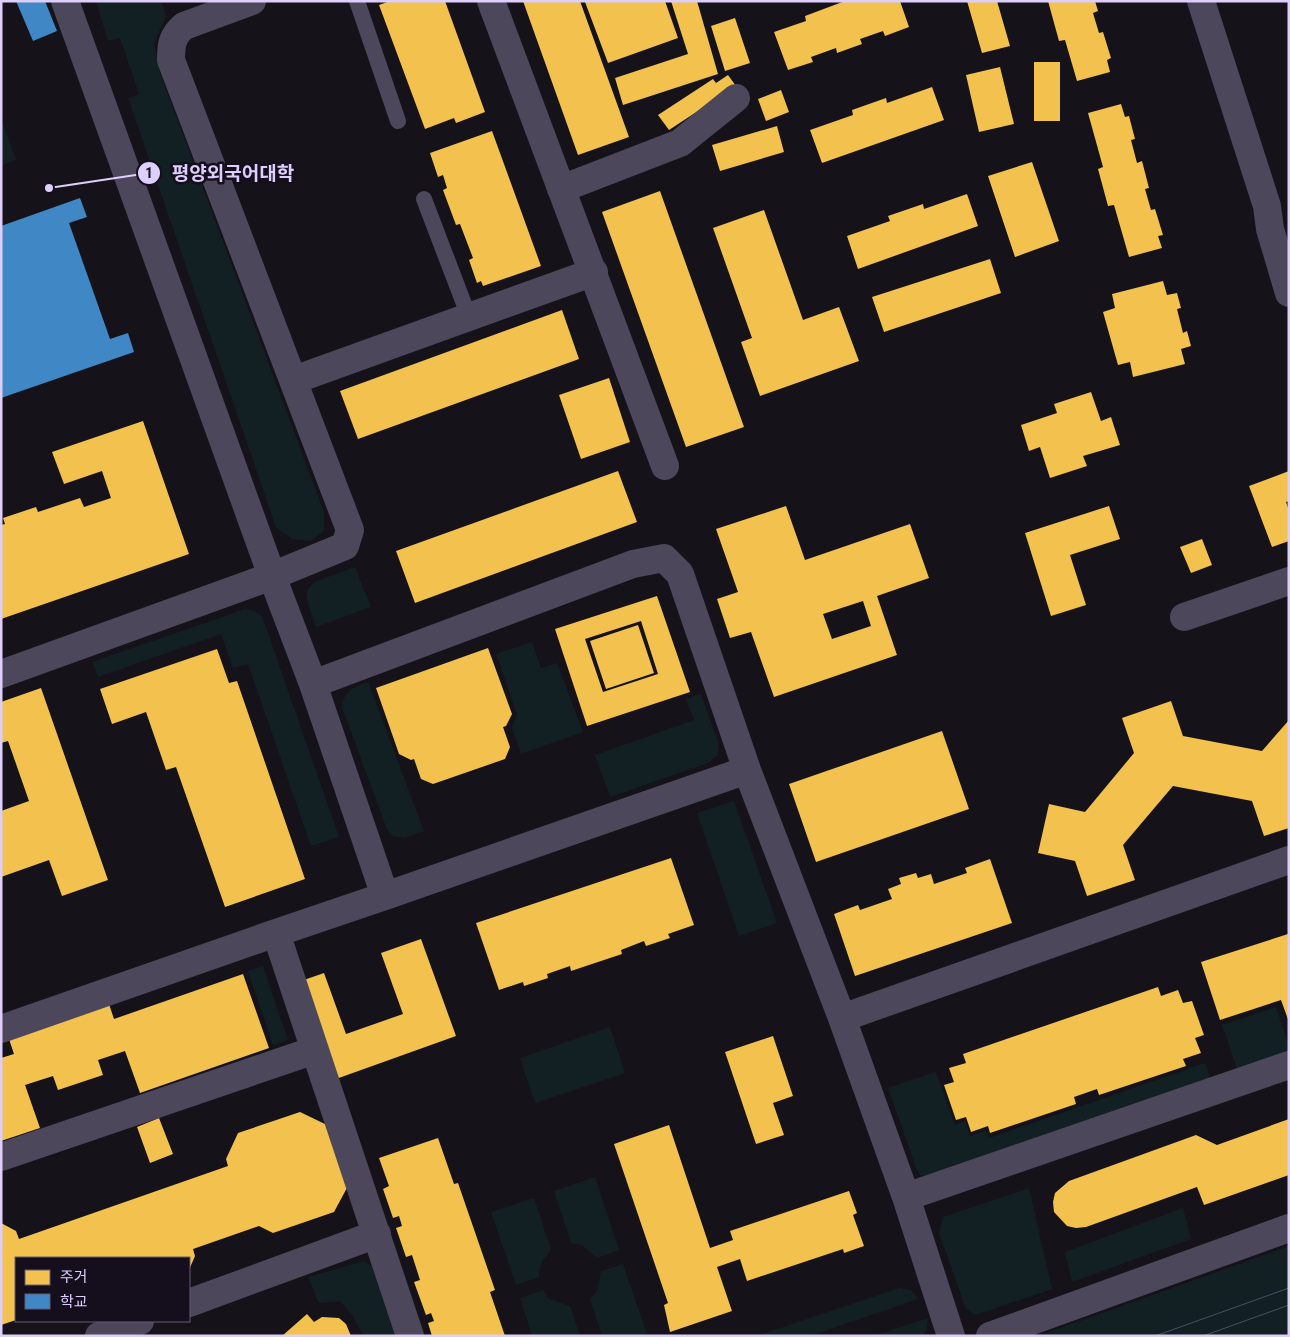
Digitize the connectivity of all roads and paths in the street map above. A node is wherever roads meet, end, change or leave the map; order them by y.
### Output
1 (65, 1) edge
2 (252, 1) edge
3 (357, 1) edge
4 (491, 1) edge
5 (1201, 1) edge
6 (736, 98) dead end
7 (398, 121) dead end
8 (561, 189) junction
9 (424, 199) dead end
10 (594, 272) junction
11 (1289, 293) edge
12 (469, 317) junction
13 (294, 380) junction
14 (665, 466) dead end
15 (272, 576) junction
16 (1289, 581) edge
17 (1184, 617) dead end
18 (1, 674) edge
19 (313, 684) junction
20 (747, 770) junction
21 (1289, 860) edge
22 (385, 896) junction
23 (276, 933) junction
24 (842, 1018) junction
25 (1, 1029) edge
26 (315, 1050) junction
27 (1289, 1065) edge
28 (1, 1157) edge
29 (906, 1197) junction
30 (1289, 1228) edge
31 (377, 1234) junction
32 (190, 1303) edge
33 (137, 1322) edge
34 (99, 1336) edge
35 (410, 1336) edge
36 (951, 1336) edge
37 (990, 1336) edge

1 - 15 street
2 - 13 street
3 - 7 lane
4 - 8 street
5 - 11 street
6 - 8 street
8 - 10 street
9 - 12 lane
10 - 12 street
10 - 14 street
12 - 13 street
13 - 15 street
15 - 18 street
15 - 19 street
16 - 17 street
19 - 20 street
19 - 22 street
20 - 22 street
20 - 24 street
21 - 24 street
22 - 23 street
23 - 25 street
23 - 26 street
24 - 29 street
26 - 28 street
26 - 31 street
27 - 29 street
29 - 36 street
30 - 37 street
31 - 32 street
31 - 35 street
33 - 34 street

